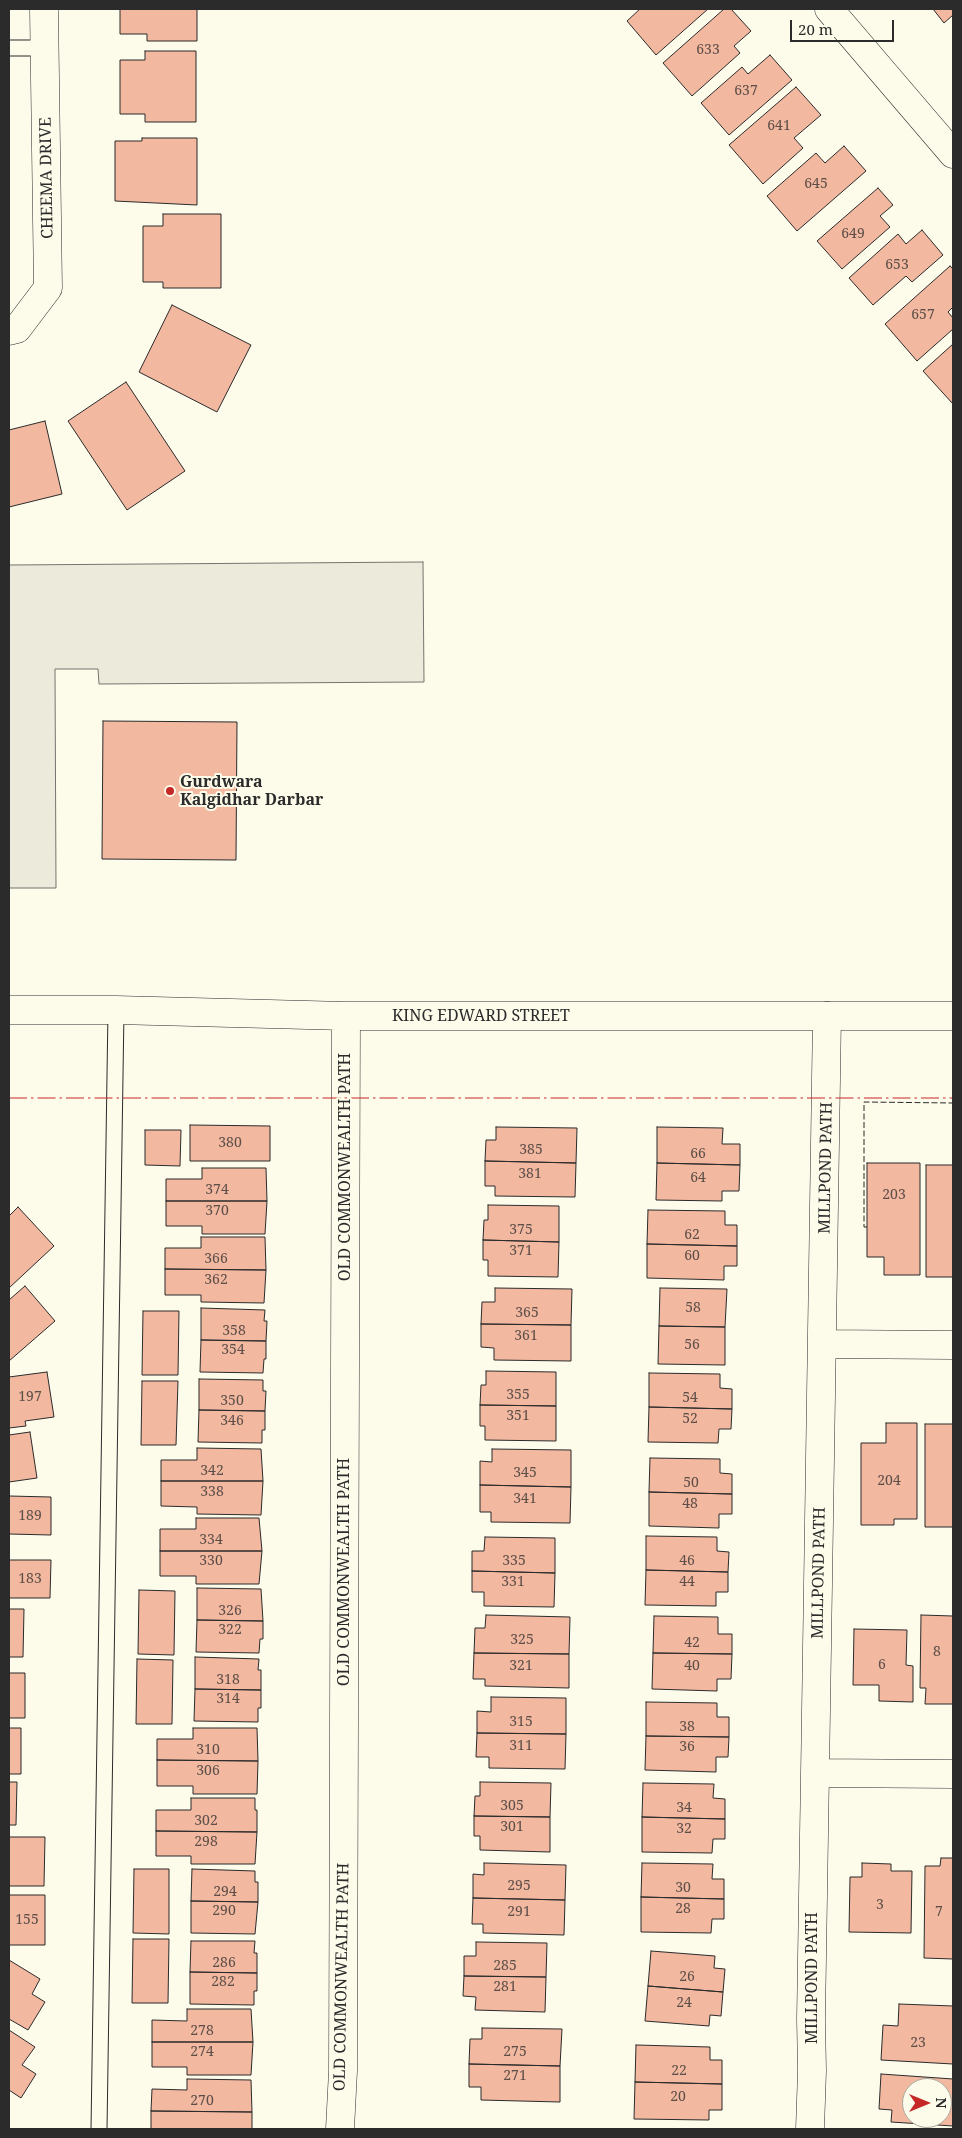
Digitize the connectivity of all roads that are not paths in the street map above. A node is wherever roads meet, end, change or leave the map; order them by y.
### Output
1 (44, 9) edge
2 (829, 9) edge
3 (9, 48) edge
4 (45, 48) junction
5 (953, 154) edge
6 (9, 331) edge
7 (9, 1010) edge
8 (116, 1010) junction
9 (346, 1016) junction
10 (827, 1016) junction
11 (953, 1016) edge
12 (823, 1344) junction
13 (953, 1345) edge
14 (815, 1773) junction
15 (953, 1774) edge
16 (99, 2129) edge
17 (340, 2129) edge
18 (810, 2129) edge

1 - 4 street, CHEEMA DRIVE
2 - 5 street
3 - 4 lane
4 - 6 street, CHEEMA DRIVE
7 - 8 street, KING EDWARD STREET
8 - 9 street, KING EDWARD STREET
8 - 16 lane
9 - 10 street, KING EDWARD STREET
9 - 17 street, OLD COMMONWEALTH PATH
10 - 11 street, KING EDWARD STREET
10 - 12 street, MILLPOND PATH
12 - 13 street
12 - 14 street, MILLPOND PATH
14 - 15 street
14 - 18 street, MILLPOND PATH

